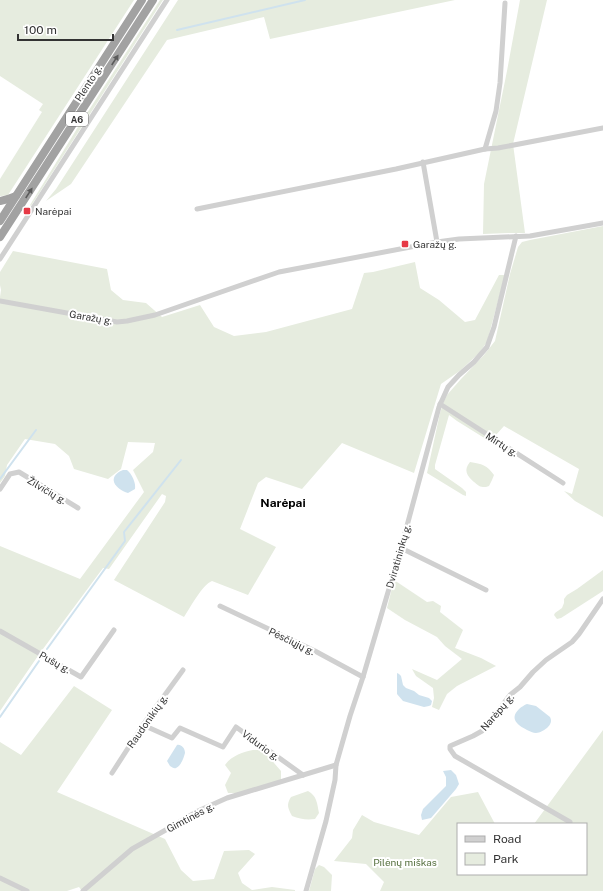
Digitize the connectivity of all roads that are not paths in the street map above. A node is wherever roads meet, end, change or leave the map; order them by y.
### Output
1 (142, 0) edge
2 (153, 0) edge
3 (167, 0) edge
4 (505, 3) dead end
5 (603, 128) edge
6 (485, 149) junction
7 (423, 162) junction
8 (16, 196) junction
9 (0, 201) edge
10 (197, 208) dead end
11 (0, 221) edge
12 (603, 222) edge
13 (516, 236) junction
14 (0, 237) edge
15 (437, 242) junction
16 (0, 259) edge
17 (0, 301) edge
18 (440, 404) junction
19 (563, 483) dead end
20 (0, 489) edge
21 (78, 508) dead end
22 (401, 548) junction
23 (486, 590) dead end
24 (603, 599) edge
25 (220, 606) dead end
26 (114, 630) dead end
27 (0, 631) edge
28 (183, 670) dead end
29 (363, 677) junction
30 (143, 726) junction
31 (336, 765) junction
32 (112, 773) dead end
33 (303, 775) junction
34 (570, 822) dead end
35 (0, 878) edge
36 (27, 891) edge
37 (83, 891) edge
38 (306, 891) edge

1 - 8 highway, Plento g. / A6
14 -> 2 highway, Plento g. / A6
3 - 16 street
4 - 6 street
5 - 6 street
6 - 7 street
7 - 10 street
7 - 15 street
8 - 9 highway
8 - 11 highway, Plento g. / A6
12 - 13 street, Garažų g.
13 - 15 street, Garažų g.
13 - 18 street, Dviratininkų g.
15 - 17 street, Garažų g.
18 - 19 street, Mirtų g.
18 - 22 street, Dviratininkų g.
20 - 21 street, Žilvičių g.
22 - 23 street
22 - 29 street, Dviratininkų g.
24 - 34 street, Narėpų g.
25 - 29 street, Pėsčiųjų g.
26 - 27 street, Pušų g.
28 - 30 street, Raudonikių g.
29 - 31 street, Dviratininkų g.
30 - 32 street, Raudonikių g.
30 - 33 street, Vidurio g.
31 - 33 street, Gimtinės g.
31 - 38 street, Dviratininkų g.
33 - 37 street, Gimtinės g.
35 - 36 street

